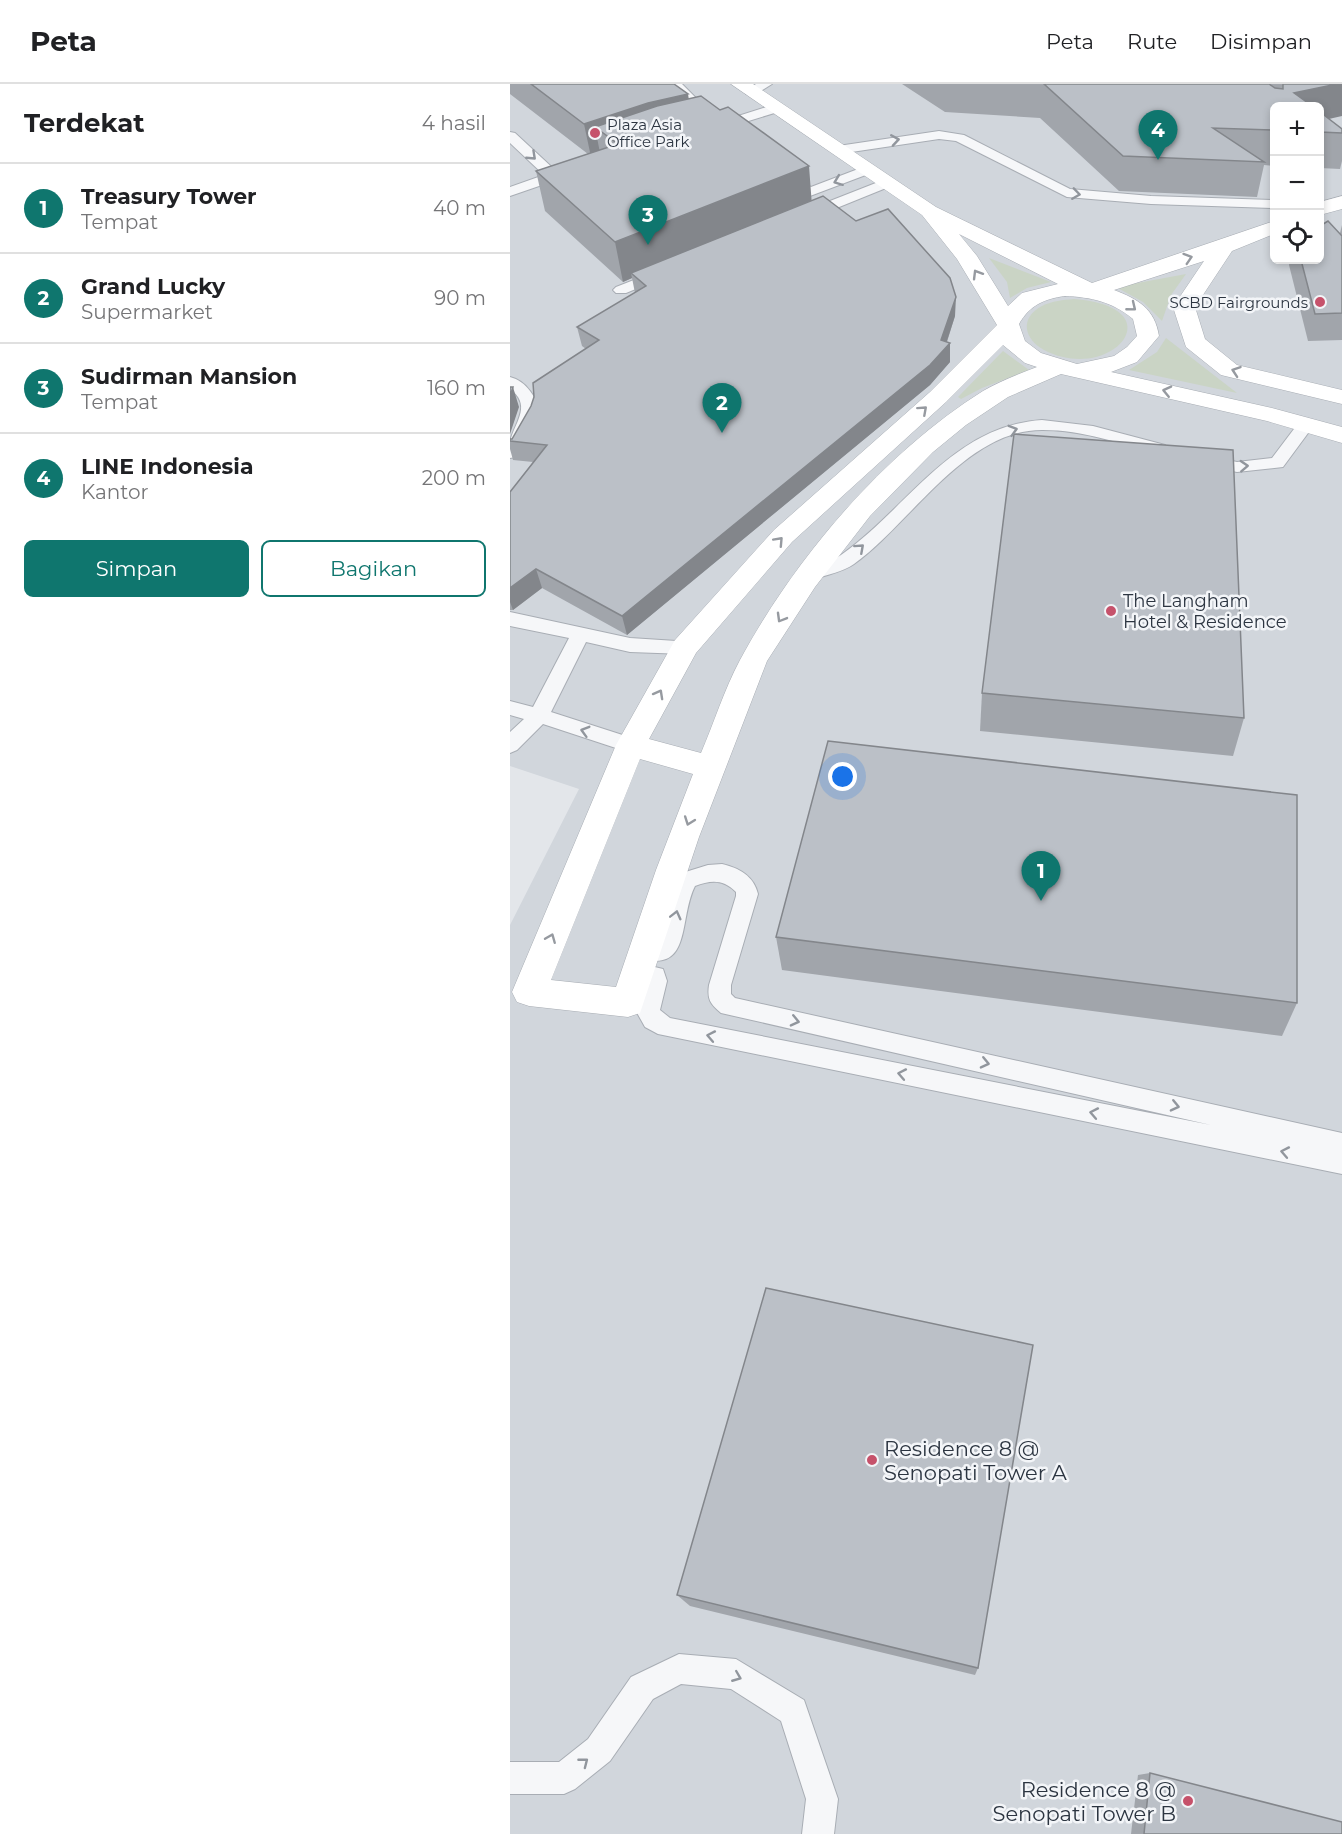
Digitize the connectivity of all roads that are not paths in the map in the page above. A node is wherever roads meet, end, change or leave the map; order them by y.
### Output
1 (675, 84) edge
2 (753, 86) edge
3 (776, 108) junction
4 (716, 127) junction
5 (697, 131) edge
6 (510, 136) edge
7 (729, 137) edge
8 (838, 150) junction
9 (774, 167) edge
10 (574, 169) edge
11 (866, 170) junction
12 (553, 176) junction
13 (886, 183) junction
14 (510, 192) edge
15 (1270, 204) edge
16 (929, 211) junction
17 (798, 219) edge
18 (1270, 229) edge
19 (1224, 247) junction
20 (676, 267) edge
21 (621, 290) dead end
22 (1090, 290) junction
23 (1008, 326) junction
24 (1064, 380) junction
25 (510, 382) edge
26 (1342, 397) edge
27 (1306, 424) junction
28 (1342, 435) edge
29 (510, 453) edge
30 (809, 575) junction
31 (510, 619) edge
32 (580, 635) junction
33 (685, 647) junction
34 (510, 708) edge
35 (539, 715) junction
36 (510, 744) edge
37 (631, 745) junction
38 (710, 767) junction
39 (637, 975) junction
40 (1342, 1144) edge
41 (1342, 1163) edge
42 (510, 1778) edge
43 (818, 1834) edge

1 - 4 lane
2 - 3 main road
3 - 4 lane
3 - 8 main road
4 - 5 lane
4 - 7 lane
6 -> 12 lane
8 - 11 main road
8 -> 15 lane
11 -> 9 lane
10 - 12 lane
11 - 13 main road
12 - 14 lane
13 - 16 main road
13 - 17 lane
16 - 22 main road
23 -> 16 main road
18 - 19 main road
22 -> 19 main road
26 -> 19 main road
20 - 21 lane
22 - 23 main road
22 -> 24 main road
23 - 24 main road
33 -> 23 main road
27 -> 24 main road
24 - 30 main road
25 - 29 lane
27 - 28 main road
30 -> 27 lane
30 -> 38 main road
31 - 32 lane
32 - 33 lane
32 - 35 lane
37 -> 33 main road
34 - 35 lane
35 - 36 lane
37 -> 35 lane
37 - 38 main road
39 -> 37 main road
38 -> 39 main road
39 -> 40 lane
41 -> 39 lane
42 -> 43 lane

